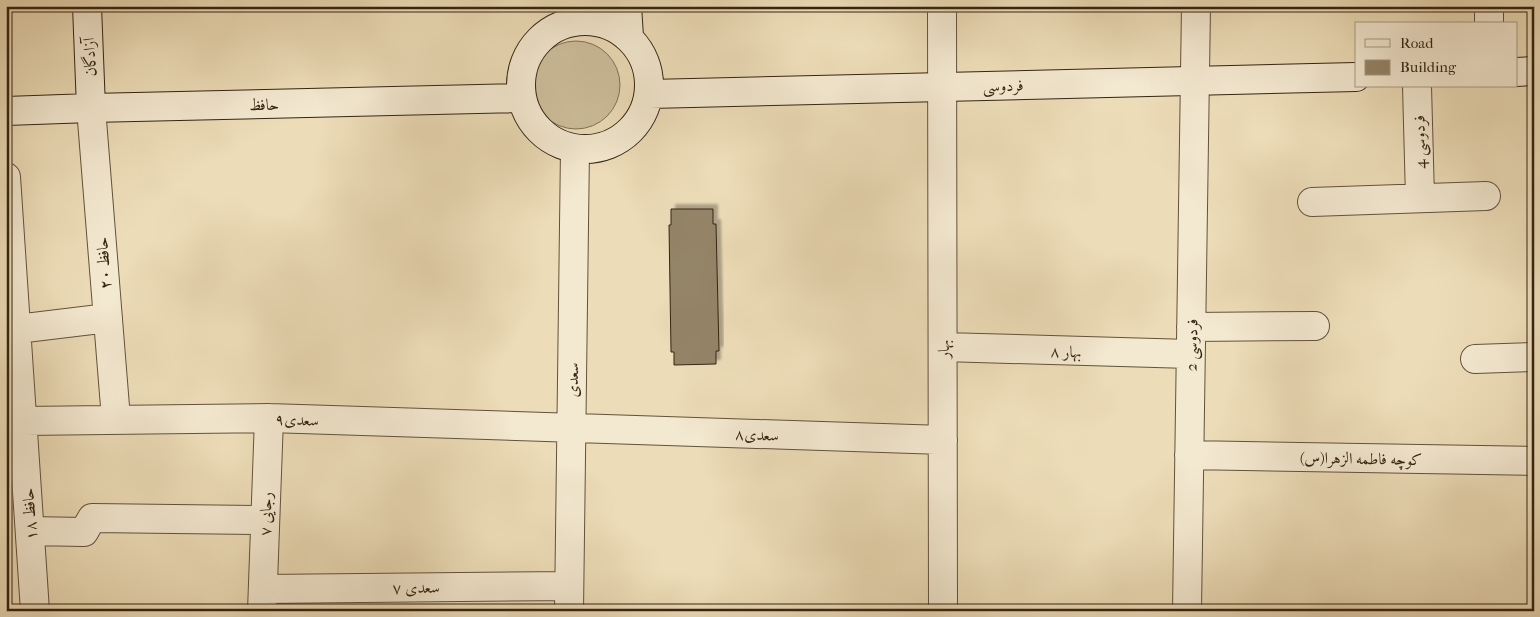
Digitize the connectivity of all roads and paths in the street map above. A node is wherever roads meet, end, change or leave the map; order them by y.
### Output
1 (86, 6) edge
2 (627, 6) edge
3 (942, 6) edge
4 (1196, 6) edge
5 (1489, 6) edge
6 (567, 15) edge
7 (1489, 22) edge
8 (628, 37) junction
9 (1534, 71) edge
10 (1518, 72) edge
11 (1355, 77) edge
12 (1195, 80) junction
13 (942, 87) junction
14 (1417, 88) edge
15 (650, 94) junction
16 (522, 98) junction
17 (91, 108) junction
18 (6, 111) edge
19 (575, 149) junction
20 (6, 177) edge
21 (1486, 196) dead end
22 (1420, 198) junction
23 (1312, 202) dead end
24 (108, 318) junction
25 (13, 319) edge
26 (1315, 326) dead end
27 (1191, 327) junction
28 (942, 347) junction
29 (1190, 354) junction
30 (1534, 357) edge
31 (1475, 359) dead end
32 (269, 418) junction
33 (116, 419) junction
34 (22, 421) junction
35 (571, 428) junction
36 (943, 440) junction
37 (1189, 454) junction
38 (1534, 461) edge
39 (265, 520) junction
40 (30, 531) junction
41 (569, 598) edge
42 (262, 600) edge
43 (35, 611) edge
44 (943, 611) edge
45 (1187, 611) edge

1 - 17 street, آزادگان
2 - 8 street
3 - 13 street, بهار
4 - 12 street, فردوسی 2
5 - 7 street
6 - 8 street
6 - 16 street
8 - 15 street
9 - 10 street
11 - 12 street, فردوسی
12 - 13 street, فردوسی
12 - 27 street, فردوسی 2
13 - 15 street, فردوسی
13 - 28 street, بهار
14 - 22 street, فردوسی 4
15 - 19 street
16 - 17 street, حافظ
16 - 19 street
17 - 18 street, حافظ
17 - 24 street, حافظ ۲۰
19 - 35 street, سعدی
20 - 25 street, حافظ ۱۸
21 - 22 street
22 - 23 street
24 - 25 street
24 - 33 street, حافظ ۲۰
25 - 34 street, حافظ ۱۸
26 - 27 street
27 - 29 street, فردوسی 2
28 - 29 street, بهار ۸
28 - 36 street, بهار
29 - 37 street, فردوسی 2
30 - 31 street
32 - 33 street, سعدی۹
32 - 35 street, سعدی۹
32 - 39 street, رجایی ۷
33 - 34 street, سعدی۹
34 - 40 street, حافظ ۱۸
35 - 36 street, سعدی۸
35 - 41 street, سعدی
36 - 44 street, بهار
37 - 38 street, کوچه فاطمه الزهرا(س)
37 - 45 street, فردوسی 2
39 - 40 street
39 - 42 street, رجایی ۷
40 - 43 street, حافظ ۱۸
41 - 42 street, سعدی ۷

